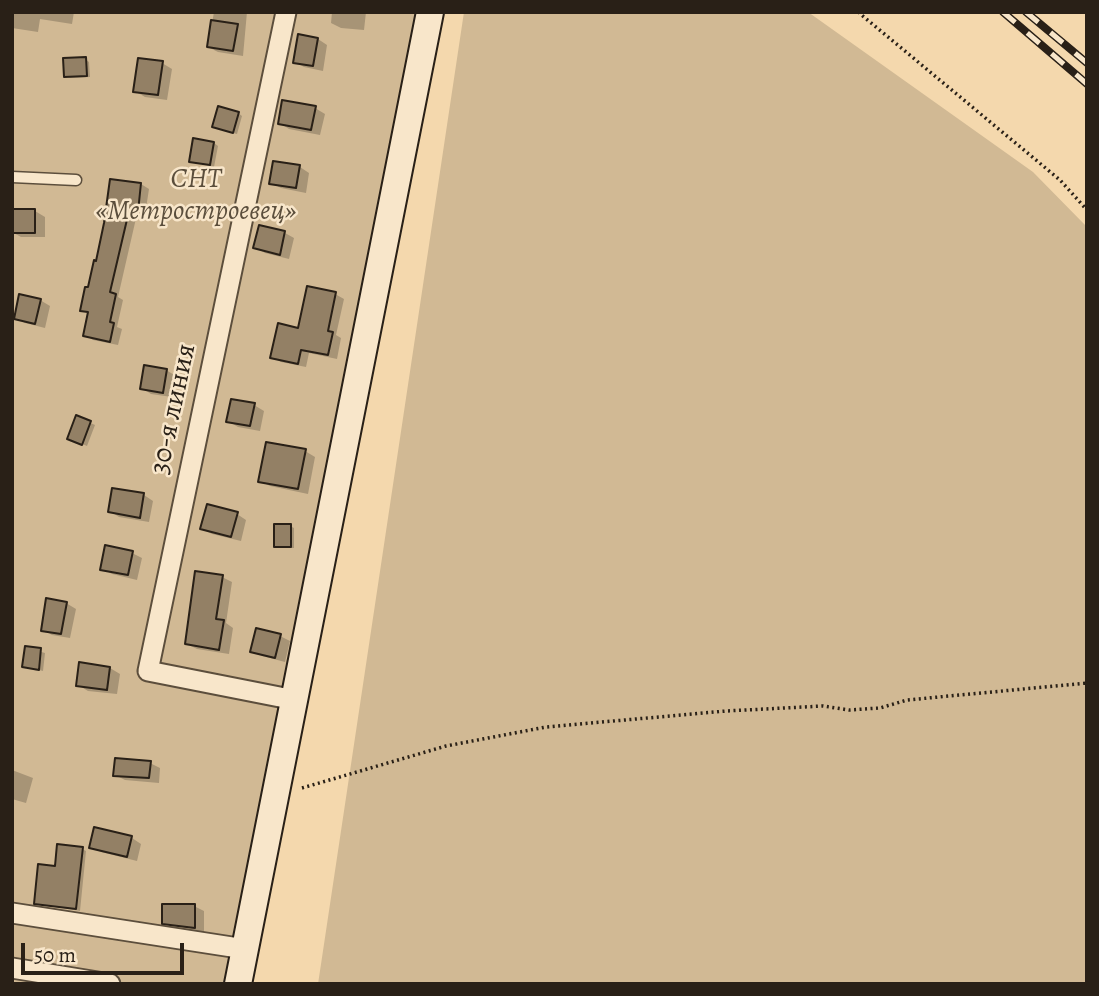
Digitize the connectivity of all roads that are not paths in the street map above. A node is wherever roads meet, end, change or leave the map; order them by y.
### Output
1 (286, 12) edge
2 (429, 12) edge
3 (12, 177) edge
4 (76, 180) dead end
5 (295, 700) junction
6 (12, 913) edge
7 (245, 949) junction
8 (12, 968) edge
9 (110, 984) edge
10 (238, 984) edge

1 - 5 street, 30-я линия
2 - 5 street
3 - 4 lane
5 - 7 street
6 - 7 street
7 - 10 street
8 - 9 street

